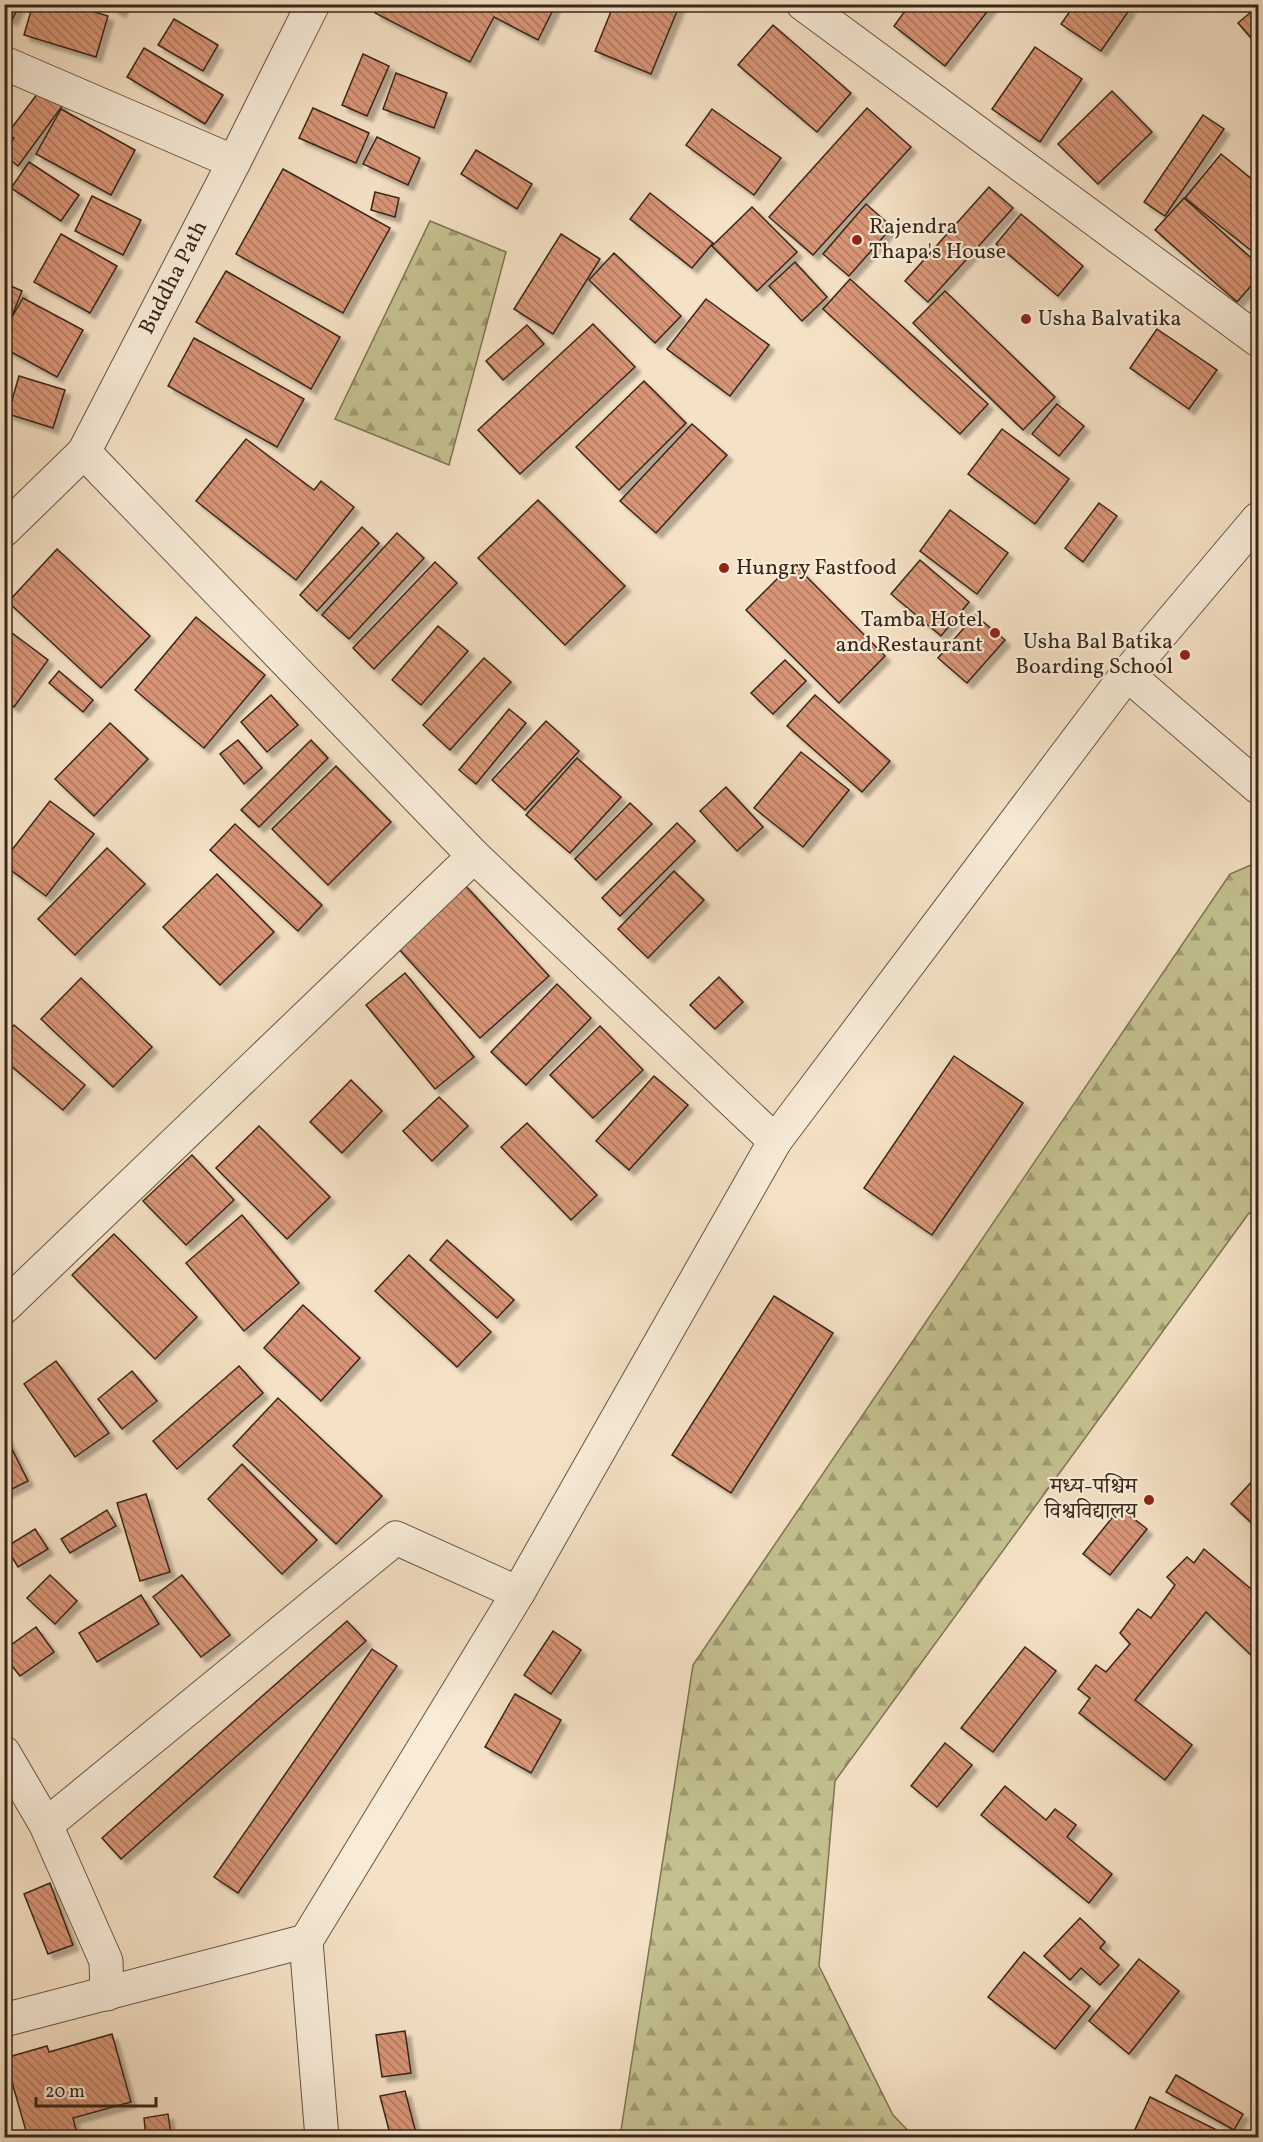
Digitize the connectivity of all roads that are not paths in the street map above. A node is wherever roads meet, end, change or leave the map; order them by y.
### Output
1 (313, 4) edge
2 (803, 4) edge
3 (4, 63) edge
4 (234, 162) junction
5 (1258, 340) edge
6 (84, 452) junction
7 (1258, 519) edge
8 (4, 530) edge
9 (1127, 674) junction
10 (1258, 787) edge
11 (474, 856) junction
12 (775, 1141) junction
13 (5, 1307) edge
14 (518, 1593) junction
15 (5, 1754) edge
16 (46, 1825) junction
17 (306, 1941) junction
18 (107, 1994) junction
19 (4, 2020) edge
20 (322, 2138) edge

1 - 4 street, Buddha Path
2 - 5 street
3 - 4 street
4 - 6 street, Buddha Path
6 - 8 street, Buddha Path
6 - 11 street
7 - 9 street
9 - 10 street
9 - 12 street
11 - 12 street
11 - 13 street
12 - 14 street
14 - 16 street
14 - 17 street
15 - 16 street
16 - 18 street
17 - 18 street
17 - 20 street
18 - 19 street

